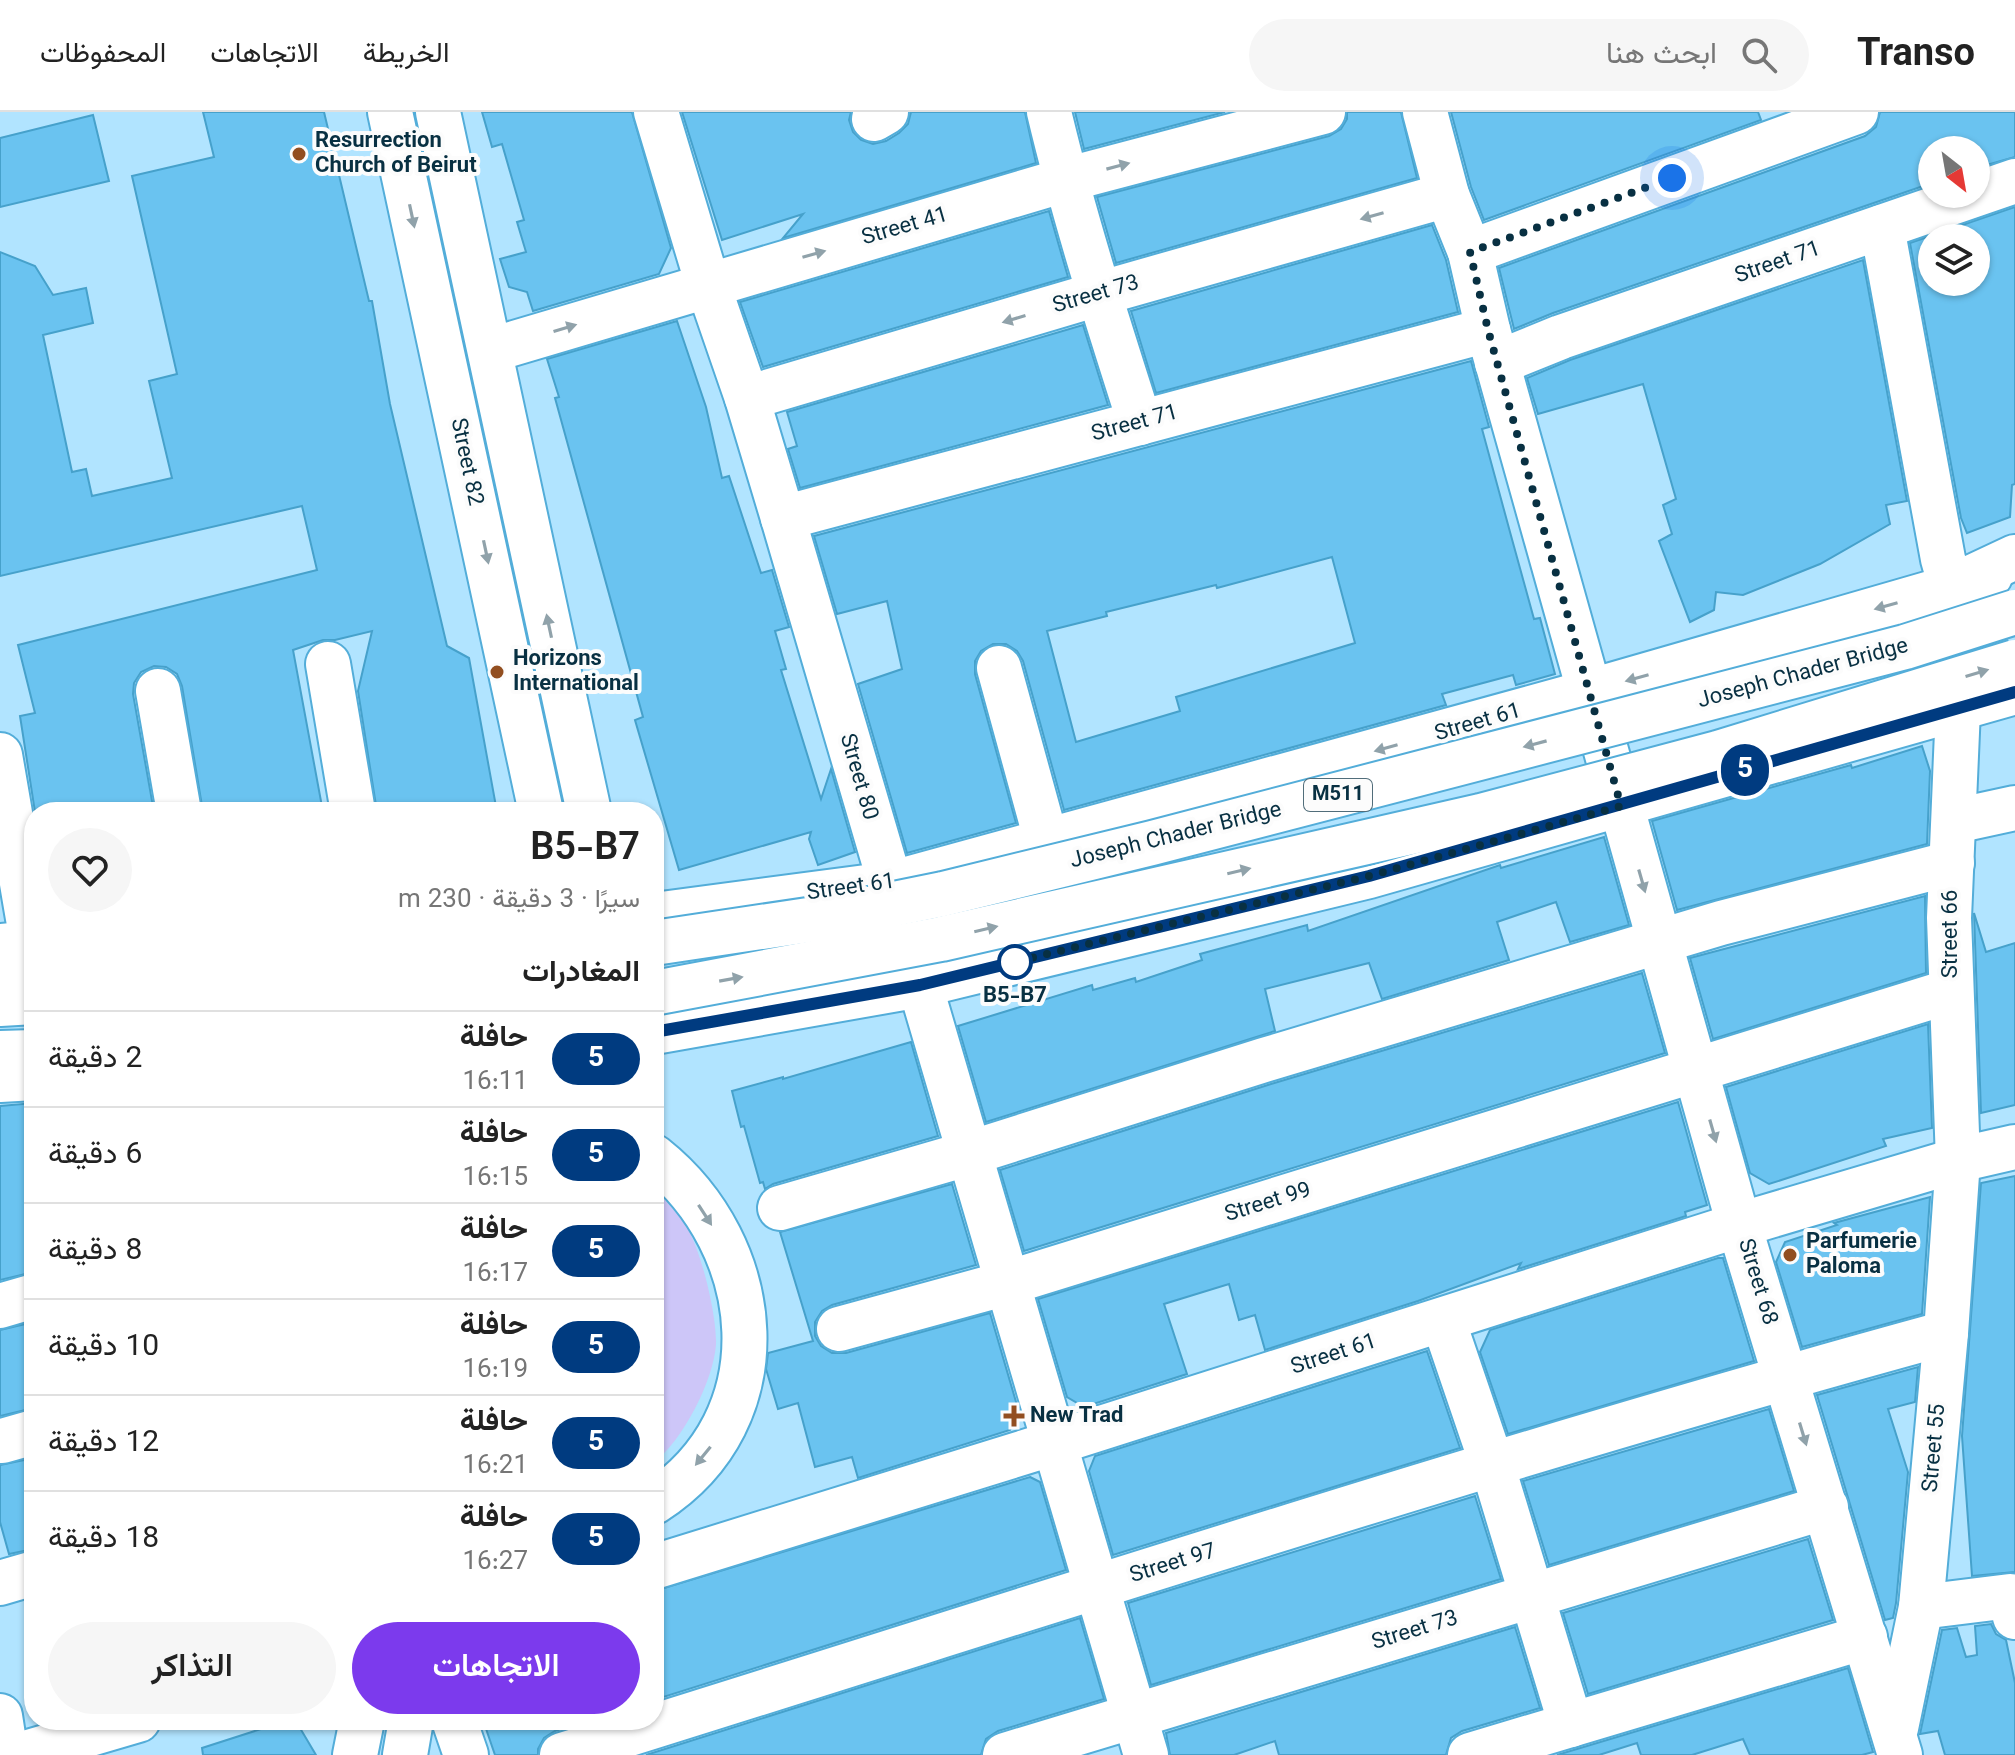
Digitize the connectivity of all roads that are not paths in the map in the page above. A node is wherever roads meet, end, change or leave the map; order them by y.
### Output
1 (390, 112) edge
2 (438, 112) edge
3 (656, 112) edge
4 (1049, 112) edge
5 (1323, 112) edge
6 (1425, 112) edge
7 (1856, 112) edge
8 (1065, 180) junction
9 (2015, 181) edge
10 (1447, 195) junction
11 (1882, 227) junction
12 (1470, 252) junction
13 (708, 285) junction
14 (1098, 294) junction
15 (1492, 346) junction
16 (491, 350) junction
17 (747, 398) junction
18 (1140, 423) junction
19 (783, 518) junction
20 (2015, 557) edge
21 (2015, 568) edge
22 (1951, 587) junction
23 (2015, 612) edge
24 (2015, 662) edge
25 (328, 664) dead end
26 (999, 668) dead end
27 (158, 691) dead end
28 (1590, 692) junction
29 (2015, 692) edge
30 (1958, 709) junction
31 (571, 727) junction
32 (526, 736) junction
33 (0, 755) edge
34 (177, 802) edge
35 (351, 802) edge
36 (539, 802) edge
37 (587, 802) edge
38 (1621, 806) junction
39 (2015, 808) edge
40 (1954, 842) junction
41 (1047, 843) junction
42 (889, 884) junction
43 (664, 914) edge
44 (19, 933) edge
45 (664, 942) edge
46 (1660, 943) junction
47 (24, 968) edge
48 (0, 969) edge
49 (920, 985) junction
50 (664, 991) edge
51 (1951, 991) junction
52 (24, 1003) edge
53 (0, 1004) edge
54 (664, 1030) edge
55 (24, 1052) edge
56 (0, 1053) edge
57 (1695, 1069) junction
58 (24, 1079) edge
59 (0, 1080) edge
60 (2015, 1147) edge
61 (970, 1153) junction
62 (1958, 1160) junction
63 (664, 1167) edge
64 (780, 1208) dead end
65 (1739, 1225) junction
66 (1007, 1283) junction
67 (24, 1299) edge
68 (0, 1306) edge
69 (1443, 1320) junction
70 (839, 1329) dead end
71 (1946, 1333) junction
72 (1786, 1377) junction
73 (1054, 1443) junction
74 (1492, 1464) junction
75 (664, 1496) edge
76 (1826, 1507) junction
77 (664, 1564) edge
78 (24, 1576) edge
79 (0, 1583) edge
80 (1097, 1588) junction
81 (1532, 1595) junction
82 (1921, 1607) junction
83 (2015, 1617) edge
84 (1865, 1637) junction
85 (0, 1716) edge
86 (664, 1723) edge
87 (1571, 1725) junction
88 (104, 1730) edge
89 (360, 1730) edge
90 (409, 1730) edge
91 (457, 1730) edge
92 (642, 1730) edge
93 (1140, 1735) edge
94 (1898, 1745) edge
95 (6, 1755) edge
96 (18, 1755) edge
97 (355, 1755) edge
98 (405, 1755) edge
99 (466, 1755) edge
100 (562, 1755) edge
101 (1005, 1755) edge
102 (1470, 1755) edge

1 -> 32 main road, Street 82
2 - 16 main road
3 - 13 main road, Street 80
4 - 8 main road
8 -> 5 main road, Street 41
6 - 10 main road
7 - 12 main road
13 -> 8 main road, Street 41
8 - 14 main road
9 - 11 main road, Street 71
10 - 12 main road
10 -> 14 main road, Street 73
11 - 15 main road, Street 71
11 - 22 main road
12 - 15 main road
16 -> 13 main road, Street 41
13 - 17 main road, Street 80
14 -> 17 main road, Street 73
14 - 18 main road
15 - 18 main road, Street 71
15 - 28 main road
31 -> 16 main road
17 - 19 main road, Street 80
18 - 19 main road, Street 71
19 - 42 main road, Street 80
20 - 22 main road
21 - 22 main road, Street 61
22 -> 28 main road, Street 61
23 -> 45 main road, Joseph Chader Bridge / M511, bridge
50 -> 24 main road, Joseph Chader Bridge / M511, bridge
25 - 35 main road
26 - 41 main road
27 - 34 main road
28 - 38 main road, Street 68
28 -> 41 main road, Street 61
29 - 30 main road
30 - 38 main road
30 - 40 main road, Street 66
31 - 32 main road
31 - 37 main road
32 - 36 main road, Street 82
33 - 44 main road
38 -> 46 main road, Street 68
38 - 49 main road
39 - 40 main road
40 - 46 main road
40 - 51 main road, Street 66
41 - 42 main road, Street 61
42 - 43 main road, Street 61
42 - 49 main road, Street 80
46 - 57 main road, Street 68
46 - 61 main road
47 - 48 main road
49 - 54 main road
49 - 61 main road, Street 80
51 - 57 main road, Street 99
51 - 62 main road, Street 66
52 - 53 main road
55 - 56 main road
57 -> 65 main road, Street 68
57 - 66 main road, Street 99
58 - 59 main road
60 - 62 main road, Street 61
61 - 64 main road
61 - 66 main road, Street 80
62 - 65 main road, Street 61
62 - 71 main road, Street 55
63 -> 75 main road
65 - 69 main road, Street 61
65 - 72 main road, Street 68
66 - 70 main road, Street 99
66 - 73 main road, Street 80
67 - 68 main road
69 - 73 main road, Street 61
69 - 74 main road
71 - 72 main road, Street 97
71 - 82 main road, Street 55
72 - 74 main road, Street 97
72 -> 76 main road, Street 68
73 - 77 main road, Street 61
73 - 80 main road, Street 80
74 - 80 main road, Street 97
74 - 81 main road
76 - 81 main road, Street 73
76 - 84 main road, Street 68
78 - 79 main road
80 - 86 main road, Street 97
80 - 93 main road, Street 80
81 - 87 main road
81 - 93 main road, Street 73
82 - 83 main road
82 - 94 main road, Street 55
84 - 87 main road
84 - 94 main road, Street 68
85 - 95 main road
87 - 102 main road
88 - 96 main road
89 - 97 main road
90 - 98 main road
91 - 99 main road
92 - 100 main road, Street 97
93 - 101 main road, Street 73

